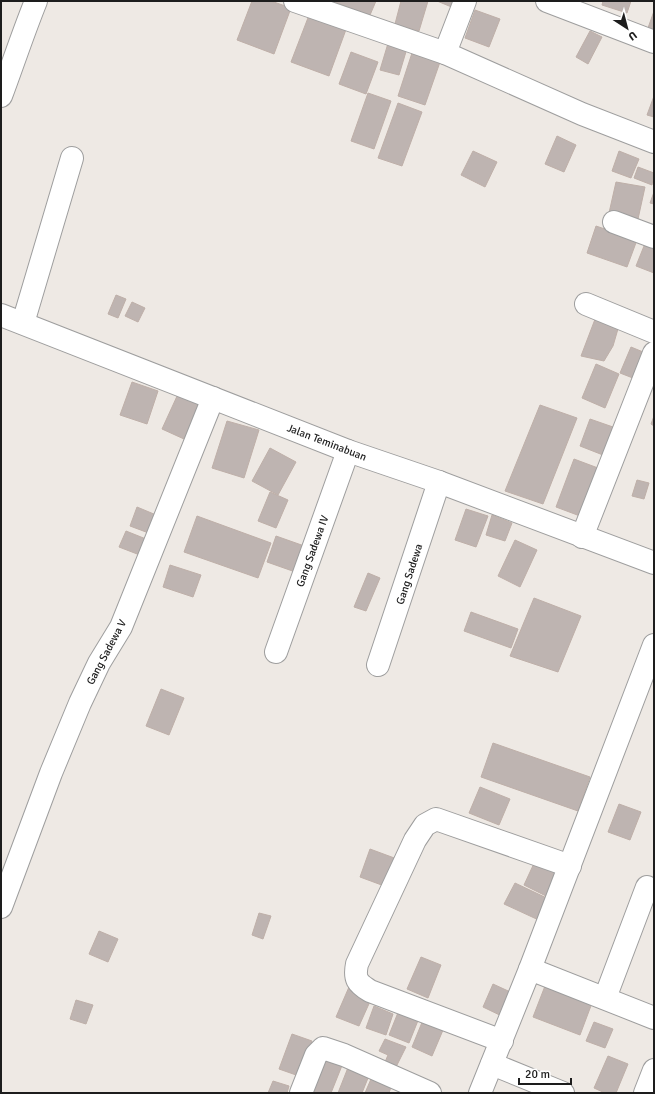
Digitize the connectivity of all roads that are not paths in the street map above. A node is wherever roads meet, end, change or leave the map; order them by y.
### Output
1 (36, 1) edge
2 (295, 1) edge
3 (466, 1) edge
4 (547, 1) edge
5 (654, 42) edge
6 (9, 45) edge
7 (445, 53) junction
8 (1, 96) edge
9 (654, 142) edge
10 (72, 158) dead end
11 (614, 222) dead end
12 (654, 237) edge
13 (586, 304) dead end
14 (1, 315) edge
15 (23, 324) junction
16 (654, 332) edge
17 (654, 353) edge
18 (213, 398) junction
19 (348, 450) junction
20 (439, 482) junction
21 (582, 537) junction
22 (654, 563) edge
23 (654, 645) edge
24 (276, 652) dead end
25 (378, 665) dead end
26 (570, 866) junction
27 (647, 887) dead end
28 (1, 907) edge
29 (530, 969) junction
30 (605, 998) junction
31 (654, 1018) edge
32 (502, 1041) junction
33 (492, 1064) junction
34 (654, 1070) edge
35 (301, 1093) edge
36 (430, 1093) edge
37 (480, 1093) edge
38 (563, 1093) edge
39 (645, 1093) edge

1 - 6 street
2 - 7 street
3 - 7 street
4 - 5 street
6 - 8 street
7 - 9 street
10 - 15 street
11 - 12 street
13 - 16 street
14 - 15 street, Jalan Teminabuan
15 - 18 street, Jalan Teminabuan
17 - 21 street
18 - 19 street, Jalan Teminabuan
18 - 28 street, Gang Sadewa V
19 - 20 street, Jalan Teminabuan
19 - 24 street, Gang Sadewa IV
20 - 21 street, Jalan Teminabuan
20 - 25 street, Gang Sadewa
21 - 22 street, Jalan Teminabuan
23 - 26 street
26 - 29 street
26 - 32 street
27 - 30 street
29 - 30 street
29 - 32 street
30 - 31 street
32 - 33 street
33 - 37 street
33 - 38 street
34 - 39 street
35 - 36 street

